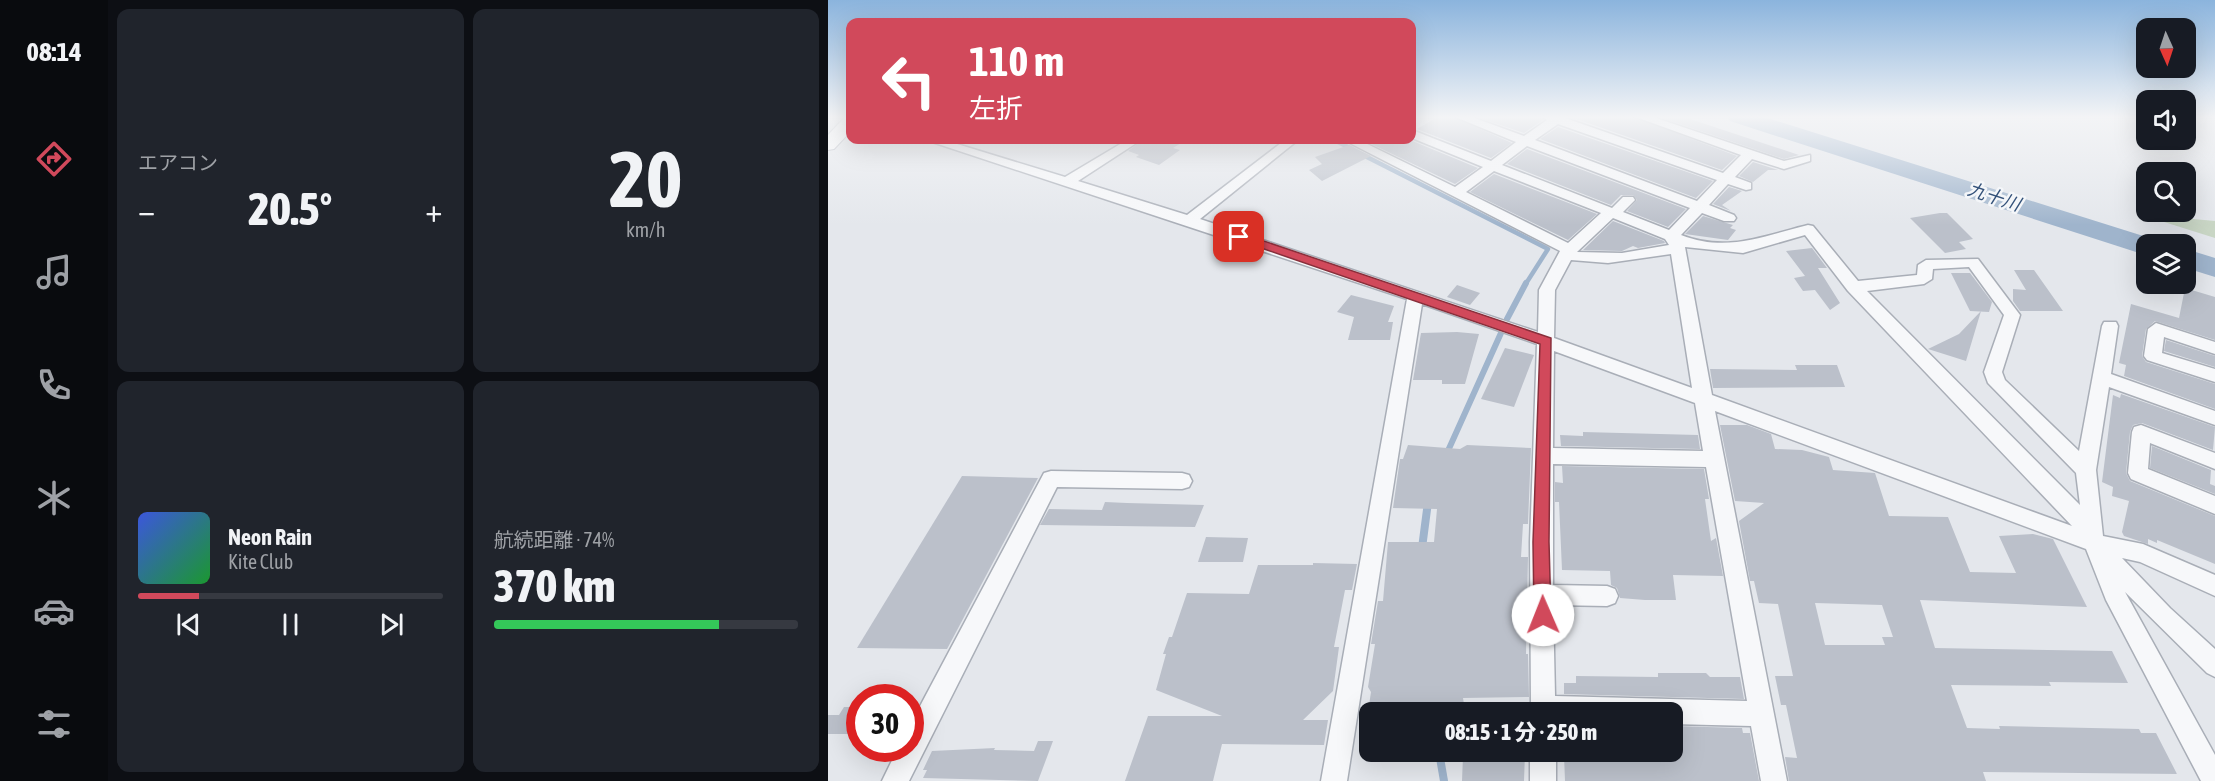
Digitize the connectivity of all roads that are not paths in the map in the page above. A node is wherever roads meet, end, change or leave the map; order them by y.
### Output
1 (972, 152) edge
2 (1115, 152) edge
3 (1276, 152) edge
4 (1375, 152) edge
5 (1458, 152) edge
6 (1510, 152) edge
7 (1556, 152) edge
8 (1652, 152) edge
9 (1750, 153) joint
10 (1805, 158) dead end
11 (1492, 166) junction
12 (1725, 179) junction
13 (1067, 182) junction
14 (1746, 186) dead end
15 (1456, 193) junction
16 (1628, 200) dead end
17 (1700, 207) junction
18 (1612, 213) junction
19 (1729, 218) dead end
20 (1189, 220) junction
21 (1675, 243) junction
22 (1568, 252) junction
23 (1854, 287) junction
24 (1415, 296) junction
25 (2110, 326) dead end
26 (1546, 342) junction
27 (2215, 348) edge
28 (2215, 376) edge
29 (2102, 378) junction
30 (1705, 400) junction
31 (2215, 418) edge
32 (1545, 456) junction
33 (1715, 459) junction
34 (2215, 460) edge
35 (2086, 470) junction
36 (1182, 481) dead end
37 (2215, 505) edge
38 (2094, 543) junction
39 (2215, 586) edge
40 (1542, 596) junction
41 (1607, 596) dead end
42 (2215, 665) edge
43 (1543, 702) edge
44 (1683, 713) edge
45 (1762, 714) junction
46 (1543, 762) edge
47 (895, 781) edge
48 (1334, 781) edge
49 (1543, 781) edge
50 (1774, 781) edge
51 (2215, 781) edge

1 - 13 street
2 - 13 street
3 - 20 street
4 - 15 street
5 - 11 street
6 - 11 street
7 - 17 street
8 - 12 street
9 - 10 street
9 - 12 street
11 - 15 street
11 - 18 street
12 - 14 street
12 - 17 street
13 - 20 street
15 - 22 street
16 - 18 street
17 - 19 street
17 - 21 street
18 - 21 street
18 - 22 street
20 - 24 street
21 - 22 street
21 - 23 street
21 - 30 street
22 - 26 street
23 - 35 street
23 - 38 street
24 - 26 street
24 - 48 street
25 - 29 street
26 - 30 street
26 - 32 street
27 - 28 street
29 - 31 street
29 - 35 street
30 - 33 street
30 - 38 street
32 - 33 street
32 - 40 street
33 - 45 street
34 - 37 street
35 - 38 street
36 - 47 street
38 - 39 street
38 - 42 street
38 - 51 street
40 - 41 street
40 - 43 street
44 - 45 street
45 - 50 street
46 - 49 street

